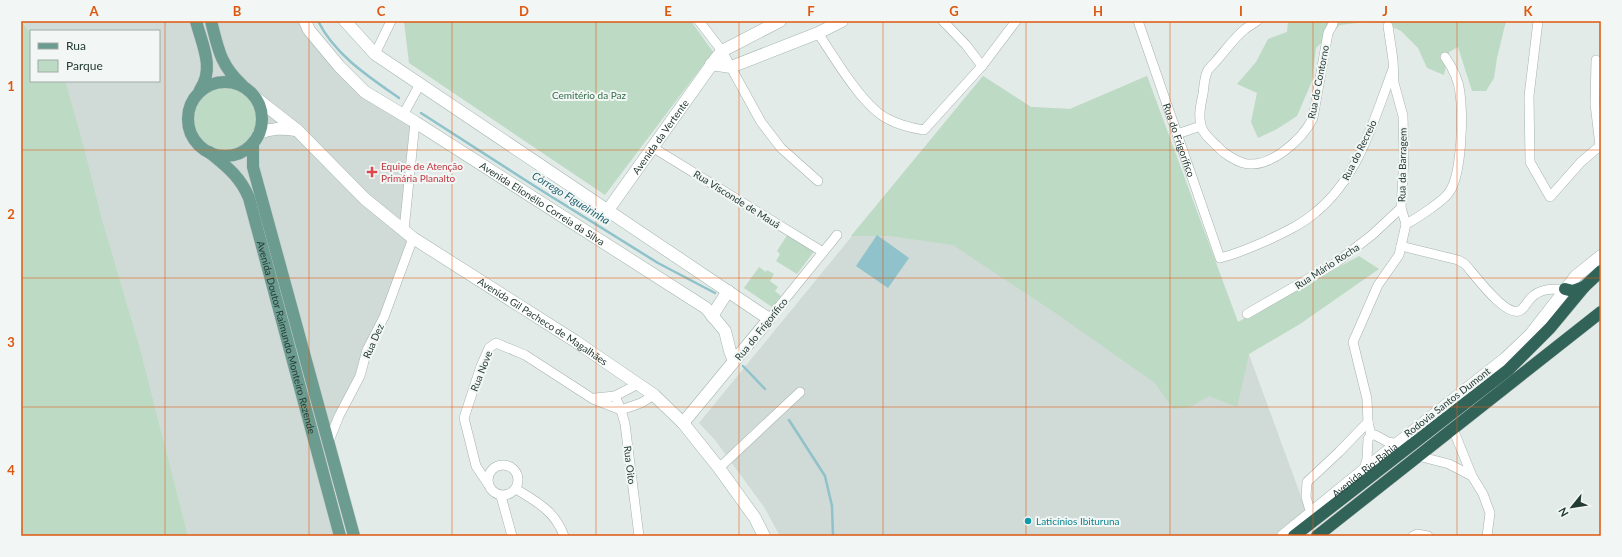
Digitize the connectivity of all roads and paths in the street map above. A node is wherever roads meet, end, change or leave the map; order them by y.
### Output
1 (196, 21) edge
2 (211, 21) edge
3 (305, 21) edge
4 (345, 21) edge
5 (391, 21) edge
6 (699, 21) edge
7 (780, 21) edge
8 (842, 21) edge
9 (943, 21) edge
10 (1016, 21) edge
11 (1138, 21) edge
12 (1258, 21) edge
13 (1538, 21) edge
14 (1333, 24) dead end
15 (1388, 26) dead end
16 (818, 33) junction
17 (722, 51) junction
18 (375, 54) junction
19 (1445, 57) dead end
20 (1596, 60) dead end
21 (711, 64) junction
22 (982, 66) junction
23 (731, 67) junction
24 (1392, 69) junction
25 (420, 84) junction
26 (247, 89) junction
27 (256, 98) junction
28 (193, 99) junction
29 (403, 114) junction
30 (415, 122) junction
31 (1201, 126) junction
32 (297, 130) junction
33 (1177, 134) junction
34 (256, 138) junction
35 (1600, 145) edge
36 (652, 147) junction
37 (209, 152) junction
38 (818, 181) dead end
39 (1401, 208) junction
40 (608, 210) junction
41 (1406, 224) junction
42 (404, 230) junction
43 (837, 235) dead end
44 (413, 238) junction
45 (1401, 246) junction
46 (823, 252) junction
47 (1601, 256) edge
48 (1220, 258) joint
49 (1601, 271) edge
50 (1584, 287) junction
51 (1565, 289) junction
52 (728, 291) junction
53 (1601, 312) edge
54 (1247, 314) dead end
55 (712, 316) junction
56 (769, 319) junction
57 (734, 361) junction
58 (638, 384) junction
59 (800, 392) dead end
60 (654, 395) junction
61 (615, 396) junction
62 (593, 399) junction
63 (621, 410) junction
64 (1368, 422) junction
65 (683, 423) junction
66 (1453, 429) junction
67 (1371, 435) junction
68 (329, 441) junction
69 (1398, 444) junction
70 (1418, 456) junction
71 (719, 468) junction
72 (1364, 470) junction
73 (1472, 476) junction
74 (488, 484) junction
75 (516, 489) junction
76 (501, 496) junction
77 (1313, 517) junction
78 (340, 536) edge
79 (354, 536) edge
80 (512, 536) edge
81 (564, 536) edge
82 (639, 536) edge
83 (764, 536) edge
84 (1283, 536) edge
85 (1294, 536) edge
86 (1317, 536) edge
87 (1414, 536) edge
88 (1428, 536) edge
89 (1487, 536) edge

1 - 28 main road, Avenida Doutor Raimundo Monteiro Rezende
2 - 26 main road, Avenida Doutor Raimundo Monteiro Rezende
3 - 29 street, Avenida Elionélio Correia da Silva
4 - 18 street
5 - 18 street
6 - 17 street
7 - 17 street, Avenida da Vertente
8 - 16 street
9 - 22 street
10 - 22 street
11 - 33 street, Rua do Frigorífico
12 - 31 street
13 - 35 street
14 - 31 street, Rua do Contorno
15 - 24 street, Rua da Barragem
16 - 22 street
16 - 23 street
17 - 21 street, Avenida da Vertente
17 - 23 street
18 - 25 street
19 - 41 street
20 - 35 street
21 - 23 street
21 - 36 street, Avenida da Vertente
23 - 38 street
24 - 39 street, Rua da Barragem
24 - 48 street, Rua do Recreio
25 - 29 street
25 - 40 street
26 - 27 main road, Avenida Doutor Raimundo Monteiro Rezende
26 - 28 main road, Avenida Doutor Raimundo Monteiro Rezende
27 - 32 street, Avenida Gil Pacheco de Magalhães
27 - 34 main road, Avenida Doutor Raimundo Monteiro Rezende
28 - 37 main road, Avenida Doutor Raimundo Monteiro Rezende
29 - 30 street, Avenida Elionélio Correia da Silva
30 - 42 street
30 - 55 street, Avenida Elionélio Correia da Silva
31 - 33 street
32 - 34 street
32 - 42 street, Avenida Gil Pacheco de Magalhães
33 - 48 street, Rua do Frigorífico
34 - 37 main road
34 - 68 main road, Avenida Doutor Raimundo Monteiro Rezende
36 - 40 street, Avenida da Vertente
36 - 46 street, Rua Visconde de Mauá
37 - 78 main road, Avenida Doutor Raimundo Monteiro Rezende
39 - 41 street, Rua da Barragem
39 - 54 street, Rua Mário Rocha
40 - 52 street
41 - 45 street
42 - 44 street, Avenida Gil Pacheco de Magalhães
43 - 46 street, Rua do Frigorífico
44 - 58 street, Avenida Gil Pacheco de Magalhães
44 - 68 street, Rua Dez
45 - 51 street
45 - 64 street
46 - 56 street, Rua do Frigorífico
47 - 51 street, Avenida Rio-Bahia
49 - 50 highway, Rodovia Santos Dumont
50 - 51 highway
50 - 77 highway, Rodovia Santos Dumont
51 - 69 street, Avenida Rio-Bahia
52 - 55 street
52 - 56 street
53 - 66 highway
55 - 57 street, Avenida Elionélio Correia da Silva
56 - 57 street, Rua do Frigorífico
57 - 65 street, Rua do Frigorífico
58 - 60 street, Avenida Gil Pacheco de Magalhães
58 - 61 street
59 - 71 street
60 - 63 street
60 - 65 street, Avenida Gil Pacheco de Magalhães
61 - 62 street
61 - 63 street, Rua Oito
62 - 63 street, Rua Nove
62 - 74 street, Rua Nove
63 - 82 street, Rua Oito
64 - 67 street
64 - 77 street
65 - 71 street, Avenida Gil Pacheco de Magalhães
66 - 70 highway
66 - 73 street
67 - 69 street
67 - 72 street
68 - 79 main road, Avenida Doutor Raimundo Monteiro Rezende
69 - 72 street, Avenida Rio-Bahia
70 - 73 street
70 - 86 highway
71 - 83 street, Avenida Gil Pacheco de Magalhães
72 - 77 street, Avenida Rio-Bahia
73 - 89 street
74 - 75 street
74 - 76 street
75 - 76 street
75 - 81 street
76 - 80 street
77 - 84 street, Avenida Rio-Bahia
77 - 85 highway, Rodovia Santos Dumont
87 - 88 street

